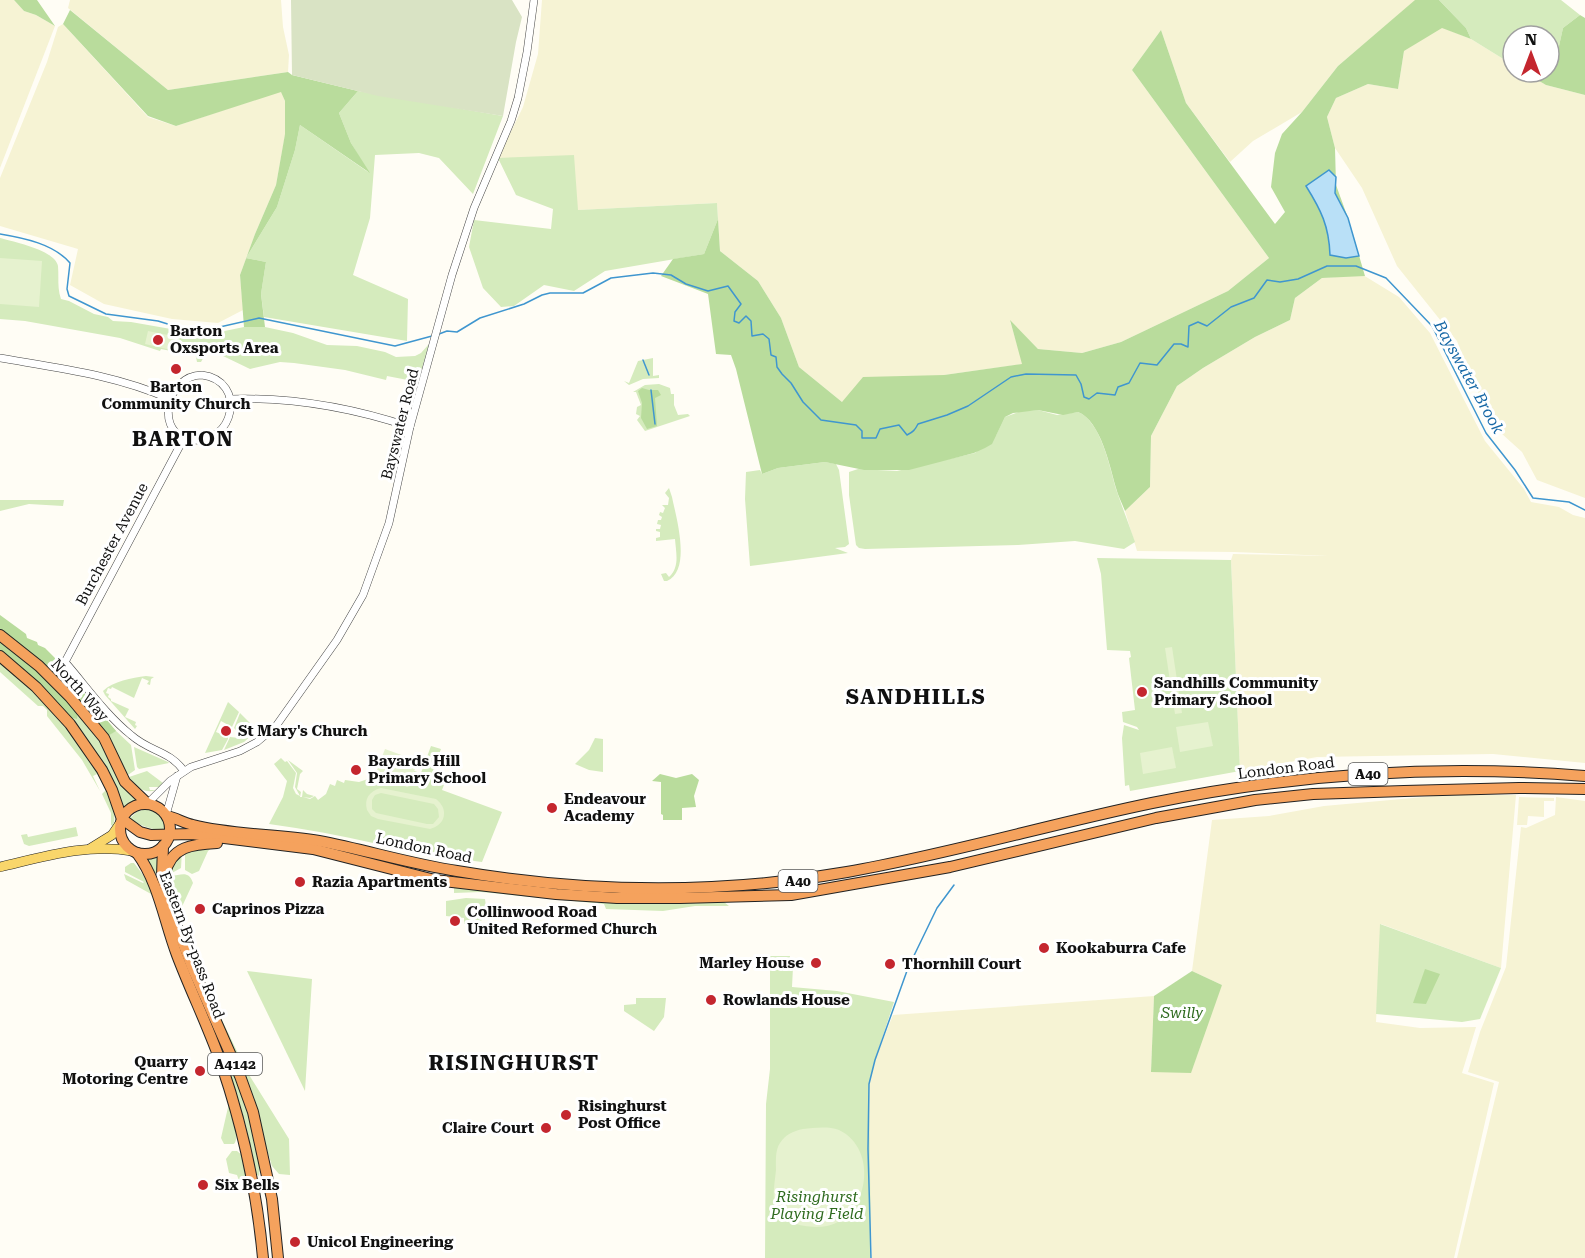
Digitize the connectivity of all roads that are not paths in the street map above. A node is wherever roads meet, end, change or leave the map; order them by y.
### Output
1 (534, 0) edge
2 (0, 358) edge
3 (170, 399) junction
4 (230, 399) junction
5 (410, 427) junction
6 (184, 438) junction
7 (0, 635) edge
8 (0, 656) edge
9 (65, 662) joint
10 (180, 774) junction
11 (1585, 776) edge
12 (1585, 789) edge
13 (148, 803) junction
14 (167, 815) junction
15 (122, 820) junction
16 (170, 834) junction
17 (211, 840) junction
18 (164, 845) junction
19 (89, 849) junction
20 (134, 852) junction
21 (0, 867) edge
22 (164, 883) junction
23 (679, 894) junction
24 (263, 1258) edge
25 (278, 1258) edge

1 - 5 street, Bayswater Road
2 - 3 street
3 - 4 street
3 - 6 street
4 - 5 street
4 - 6 street
5 - 10 street, Bayswater Road
6 - 9 street, Burchester Avenue
7 - 13 highway, North Way
8 - 15 highway, North Way
9 - 10 street, North Way
10 - 13 street, Bayswater Road
10 - 14 street
11 - 23 highway, London Road / A40
12 - 23 highway, London Road / A40
13 - 14 highway, North Way
13 - 15 highway
14 - 16 highway
14 - 23 highway, London Road / A40
15 - 16 highway
15 - 19 main road
15 - 20 highway, North Way
16 - 17 highway
16 - 18 highway
17 - 18 highway
17 - 22 highway
17 - 23 highway, London Road / A40
18 - 20 highway
18 - 22 highway, Eastern By-pass Road / A4142
19 - 20 main road
19 - 21 main road
20 - 24 highway, Eastern By-pass Road / A4142
22 - 25 highway, Eastern By-pass Road / A4142

